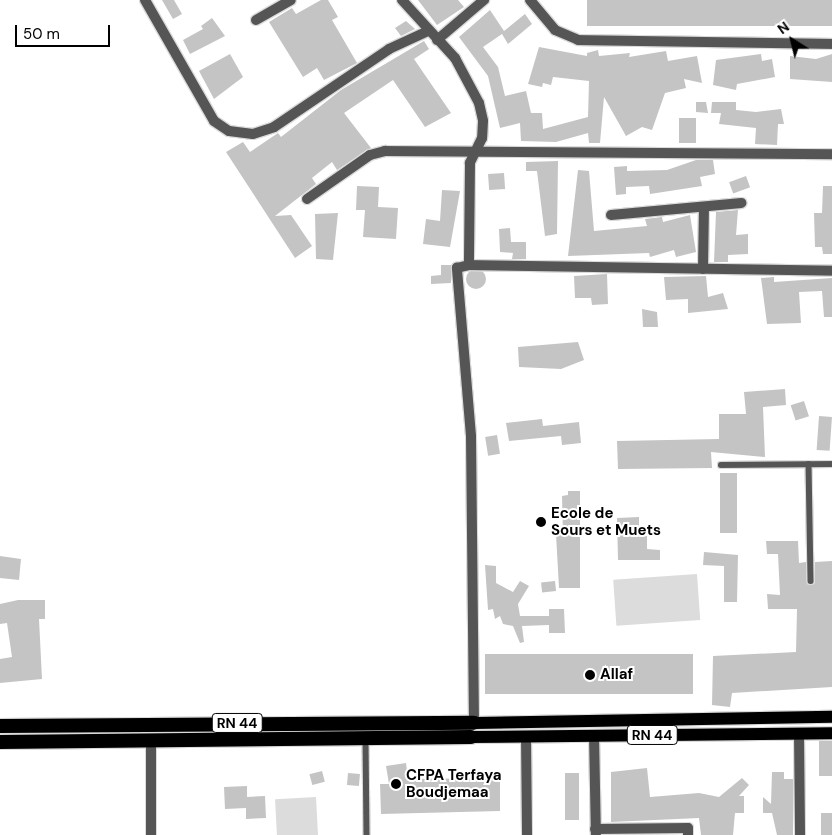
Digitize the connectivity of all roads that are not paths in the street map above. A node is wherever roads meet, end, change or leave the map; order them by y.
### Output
1 (145, 0) edge
2 (291, 0) edge
3 (402, 0) edge
4 (484, 0) edge
5 (530, 0) edge
6 (256, 20) dead end
7 (428, 31) junction
8 (437, 40) junction
9 (832, 44) edge
10 (476, 152) junction
11 (832, 154) edge
12 (307, 199) dead end
13 (741, 203) dead end
14 (704, 208) junction
15 (611, 215) dead end
16 (469, 265) junction
17 (703, 269) junction
18 (832, 271) edge
19 (809, 464) junction
20 (832, 464) edge
21 (721, 465) dead end
22 (812, 581) dead end
23 (832, 717) edge
24 (0, 726) edge
25 (472, 730) junction
26 (832, 733) edge
27 (799, 734) junction
28 (594, 735) junction
29 (526, 736) junction
30 (366, 739) junction
31 (151, 740) junction
32 (0, 742) edge
33 (596, 832) edge
34 (151, 835) edge
35 (367, 835) edge
36 (527, 835) edge
37 (688, 835) edge
38 (800, 835) edge

1 - 7 street
2 - 6 street
3 - 7 street
4 - 8 street
5 - 9 street
7 - 8 street
8 - 10 street
10 - 11 street
10 - 12 street
10 - 16 street
13 - 14 street
14 - 15 street
14 - 17 street
16 - 17 street
16 - 25 street
17 - 18 street
19 - 20 lane
19 - 21 lane
19 - 22 lane
23 - 25 main road, RN 44
24 - 25 highway, RN 44
25 - 29 main road, RN 44
25 - 30 highway, RN 44
26 - 27 main road, RN 44
27 - 28 main road, RN 44
27 - 38 street
28 - 29 main road, RN 44
28 - 33 street
29 - 36 street
30 - 31 highway, RN 44
30 - 35 lane
31 - 32 highway, RN 44
31 - 34 street
33 - 37 street

